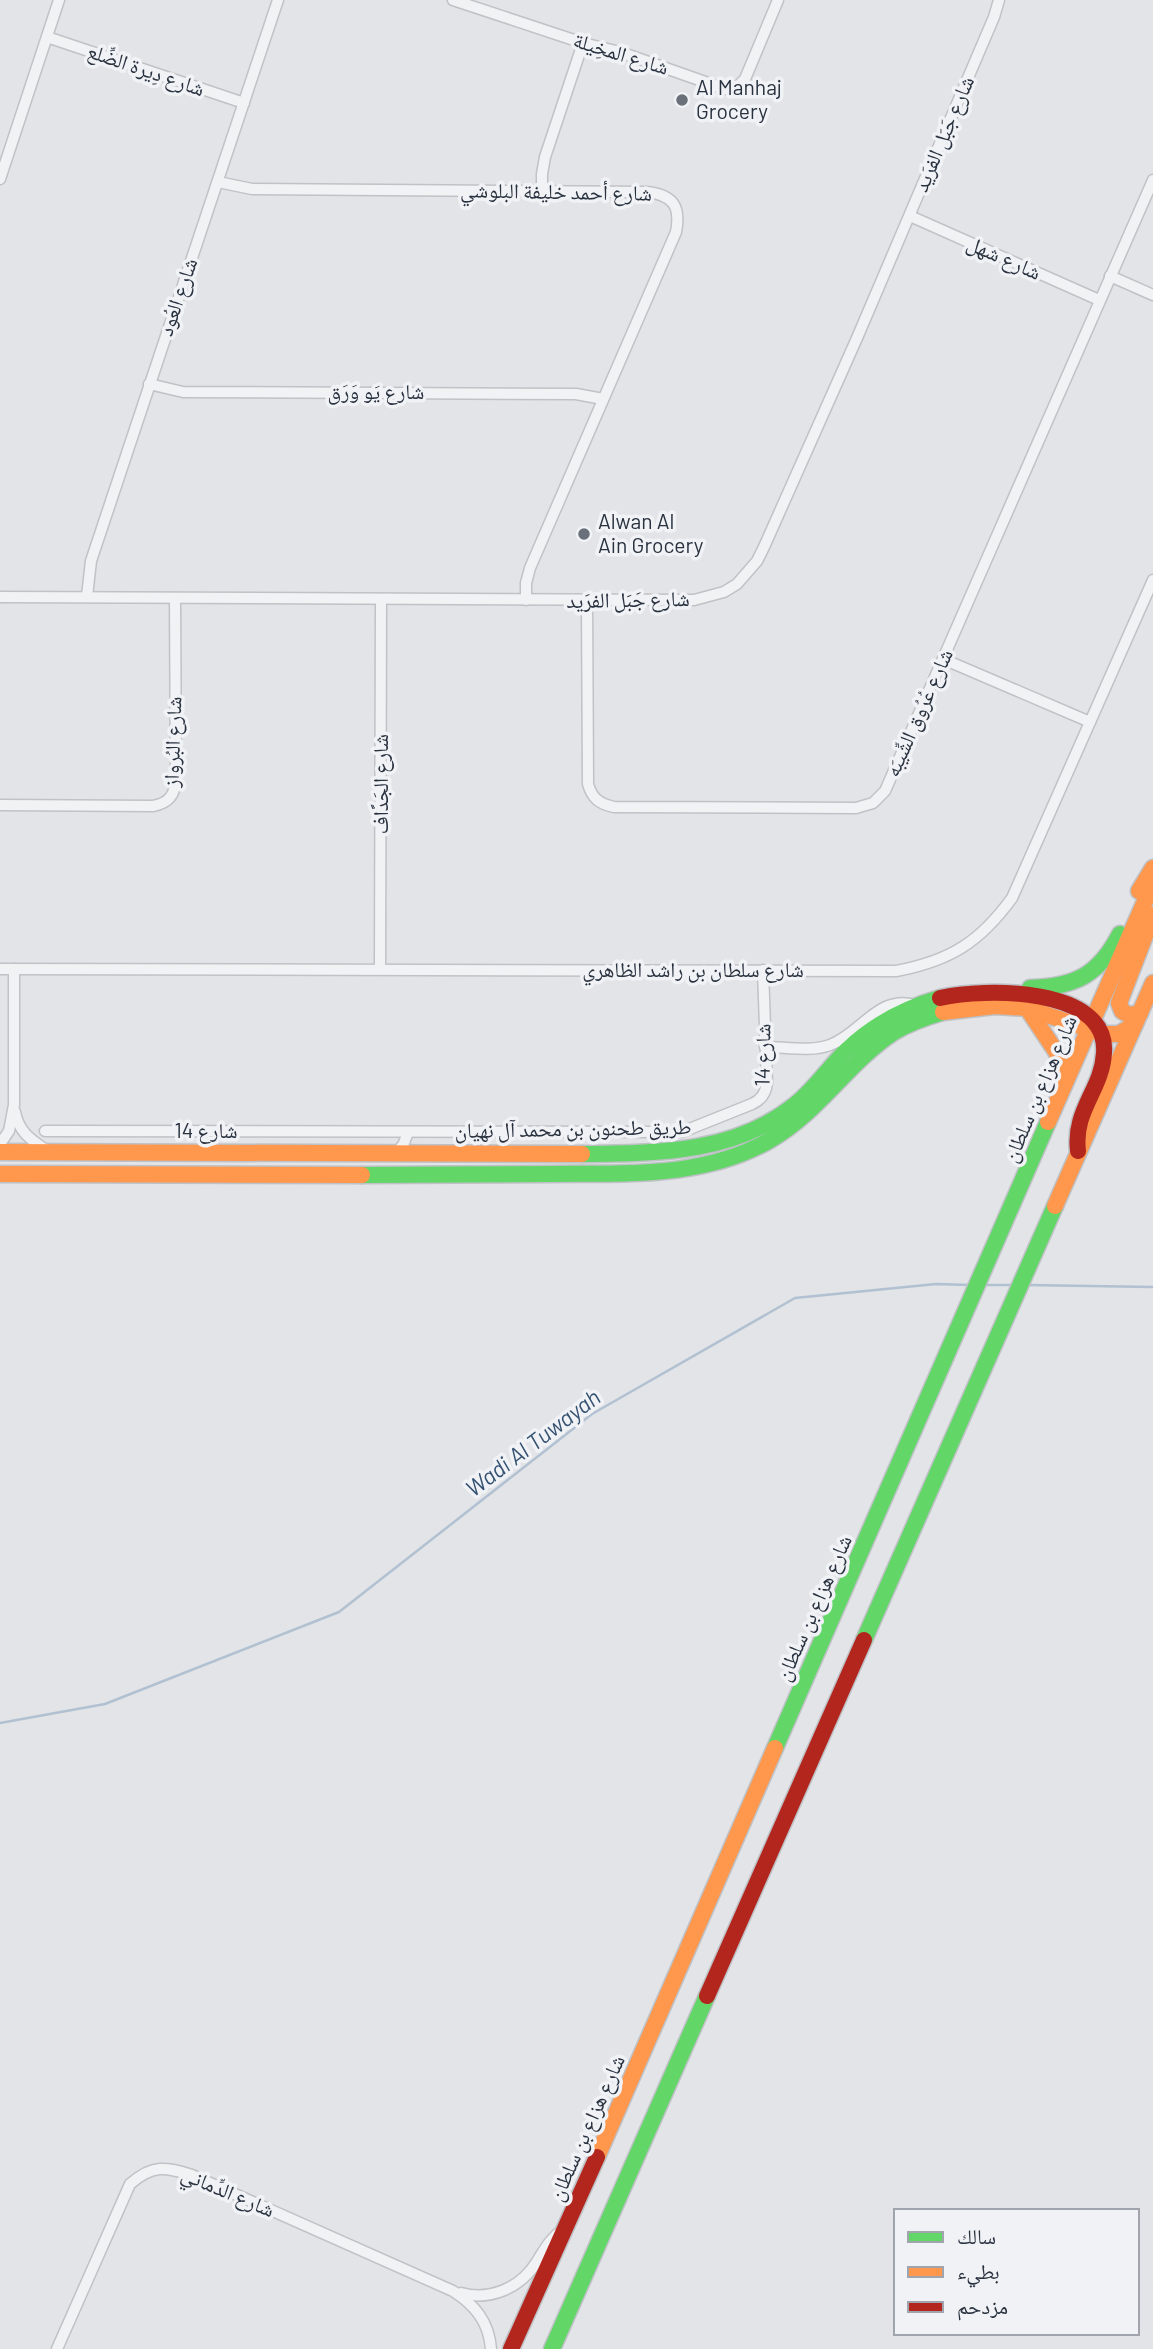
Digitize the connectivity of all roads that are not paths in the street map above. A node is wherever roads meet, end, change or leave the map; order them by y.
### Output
1 (59, 0) edge
2 (278, 0) edge
3 (453, 0) edge
4 (778, 0) edge
5 (999, 0) edge
6 (47, 37) junction
7 (583, 43) junction
8 (244, 103) junction
9 (0, 179) edge
10 (1153, 180) edge
11 (218, 182) junction
12 (542, 190) junction
13 (910, 216) junction
14 (1110, 276) junction
15 (1153, 295) edge
16 (1099, 300) junction
17 (149, 384) junction
18 (603, 399) junction
19 (1153, 580) edge
20 (87, 596) junction
21 (0, 597) edge
22 (175, 598) junction
23 (381, 599) junction
24 (526, 600) junction
25 (587, 601) junction
26 (943, 659) junction
27 (1090, 722) junction
28 (0, 805) edge
29 (1153, 868) edge
30 (1153, 883) edge
31 (1153, 915) edge
32 (0, 969) edge
33 (15, 969) junction
34 (380, 969) junction
35 (763, 970) junction
36 (1153, 983) edge
37 (972, 992) junction
38 (916, 1005) junction
39 (1027, 1009) junction
40 (1138, 1018) junction
41 (1095, 1027) junction
42 (765, 1047) junction
43 (1064, 1087) junction
44 (14, 1105) junction
45 (45, 1131) dead end
46 (408, 1132) junction
47 (433, 1133) junction
48 (0, 1144) edge
49 (0, 1152) edge
50 (50, 1152) junction
51 (397, 1153) junction
52 (438, 1154) junction
53 (561, 1154) junction
54 (1079, 1154) junction
55 (0, 1174) edge
56 (442, 1175) junction
57 (566, 2228) junction
58 (453, 2291) junction
59 (57, 2349) edge
60 (491, 2349) edge
61 (511, 2349) edge
62 (552, 2349) edge

1 - 6 street
2 - 8 street, شارع العُود
3 - 7 street, شارع المخِيلة
4 - 7 street, شارع المخِيلة
5 - 13 street, شارع جَبَل الفرَيد
6 - 8 street, شارع دِيرة الضِّلع
6 - 9 street
7 - 12 street
8 - 11 street, شارع العُود
10 - 14 street, شارع عُرُوق الشِّيبَه
11 - 12 street, شارع أحمد خليفة البلوشي
11 - 17 street, شارع العُود
12 - 18 street, شارع أحمد خليفة البلوشي
13 - 16 street, شارع شهل
13 - 25 street, شارع جَبَل الفرَيد
14 - 15 street
14 - 16 street, شارع عُرُوق الشِّيبَه
16 - 26 street, شارع عُرُوق الشِّيبَه
17 - 18 street, شارع يَو وَرَق
17 - 20 street, شارع العُود
18 - 24 street, شارع أحمد خليفة البلوشي
19 - 27 street, شارع سلطان بن راشد الظاهري
20 - 21 street, شارع جَبَل الفرَيد
20 - 22 street, شارع جَبَل الفرَيد
22 - 23 street, شارع جَبَل الفرَيد
22 - 28 street, شارع البُرواز
23 - 24 street, شارع جَبَل الفرَيد
23 - 34 street, شارع الجَدَّاف
24 - 25 street, شارع جَبَل الفرَيد
25 - 26 street, شارع عُرُوق الشِّيبَه
26 - 27 street
27 - 35 street, شارع سلطان بن راشد الظاهري
29 - 37 main road
30 - 41 main road, شارع هزاع بن سلطان
31 - 40 main road
32 - 33 street, شارع سلطان بن راشد الظاهري
33 - 34 street, شارع سلطان بن راشد الظاهري
33 - 44 street
34 - 35 street, شارع سلطان بن راشد الظاهري
35 - 42 street, شارع 14
36 - 40 main road
37 - 38 main road, طريق طحنون بن محمد آل نهيان
37 - 41 main road, طريق طحنون بن محمد آل نهيان
38 - 42 street
38 - 53 main road, طريق طحنون بن محمد آل نهيان
39 - 41 main road, طريق طحنون بن محمد آل نهيان
39 - 43 main road
39 - 56 main road, طريق طحنون بن محمد آل نهيان
40 - 41 main road
40 - 54 main road
41 - 43 main road, شارع هزاع بن سلطان
41 - 54 main road
42 - 47 street, شارع 14
43 - 57 main road, شارع هزاع بن سلطان
44 - 48 street
44 - 50 street
45 - 46 street, شارع 14
46 - 47 street, شارع 14
46 - 51 street
47 - 52 street
49 - 50 main road, طريق طحنون بن محمد آل نهيان
50 - 51 main road, طريق طحنون بن محمد آل نهيان
51 - 52 main road, طريق طحنون بن محمد آل نهيان
52 - 53 main road, طريق طحنون بن محمد آل نهيان
53 - 56 main road
54 - 62 main road
55 - 56 main road, طريق طحنون بن محمد آل نهيان
57 - 58 street, شارع الدِّماني
57 - 61 main road, شارع هزاع بن سلطان
58 - 59 street, شارع الدِّماني
58 - 60 street, شارع الدِّماني

